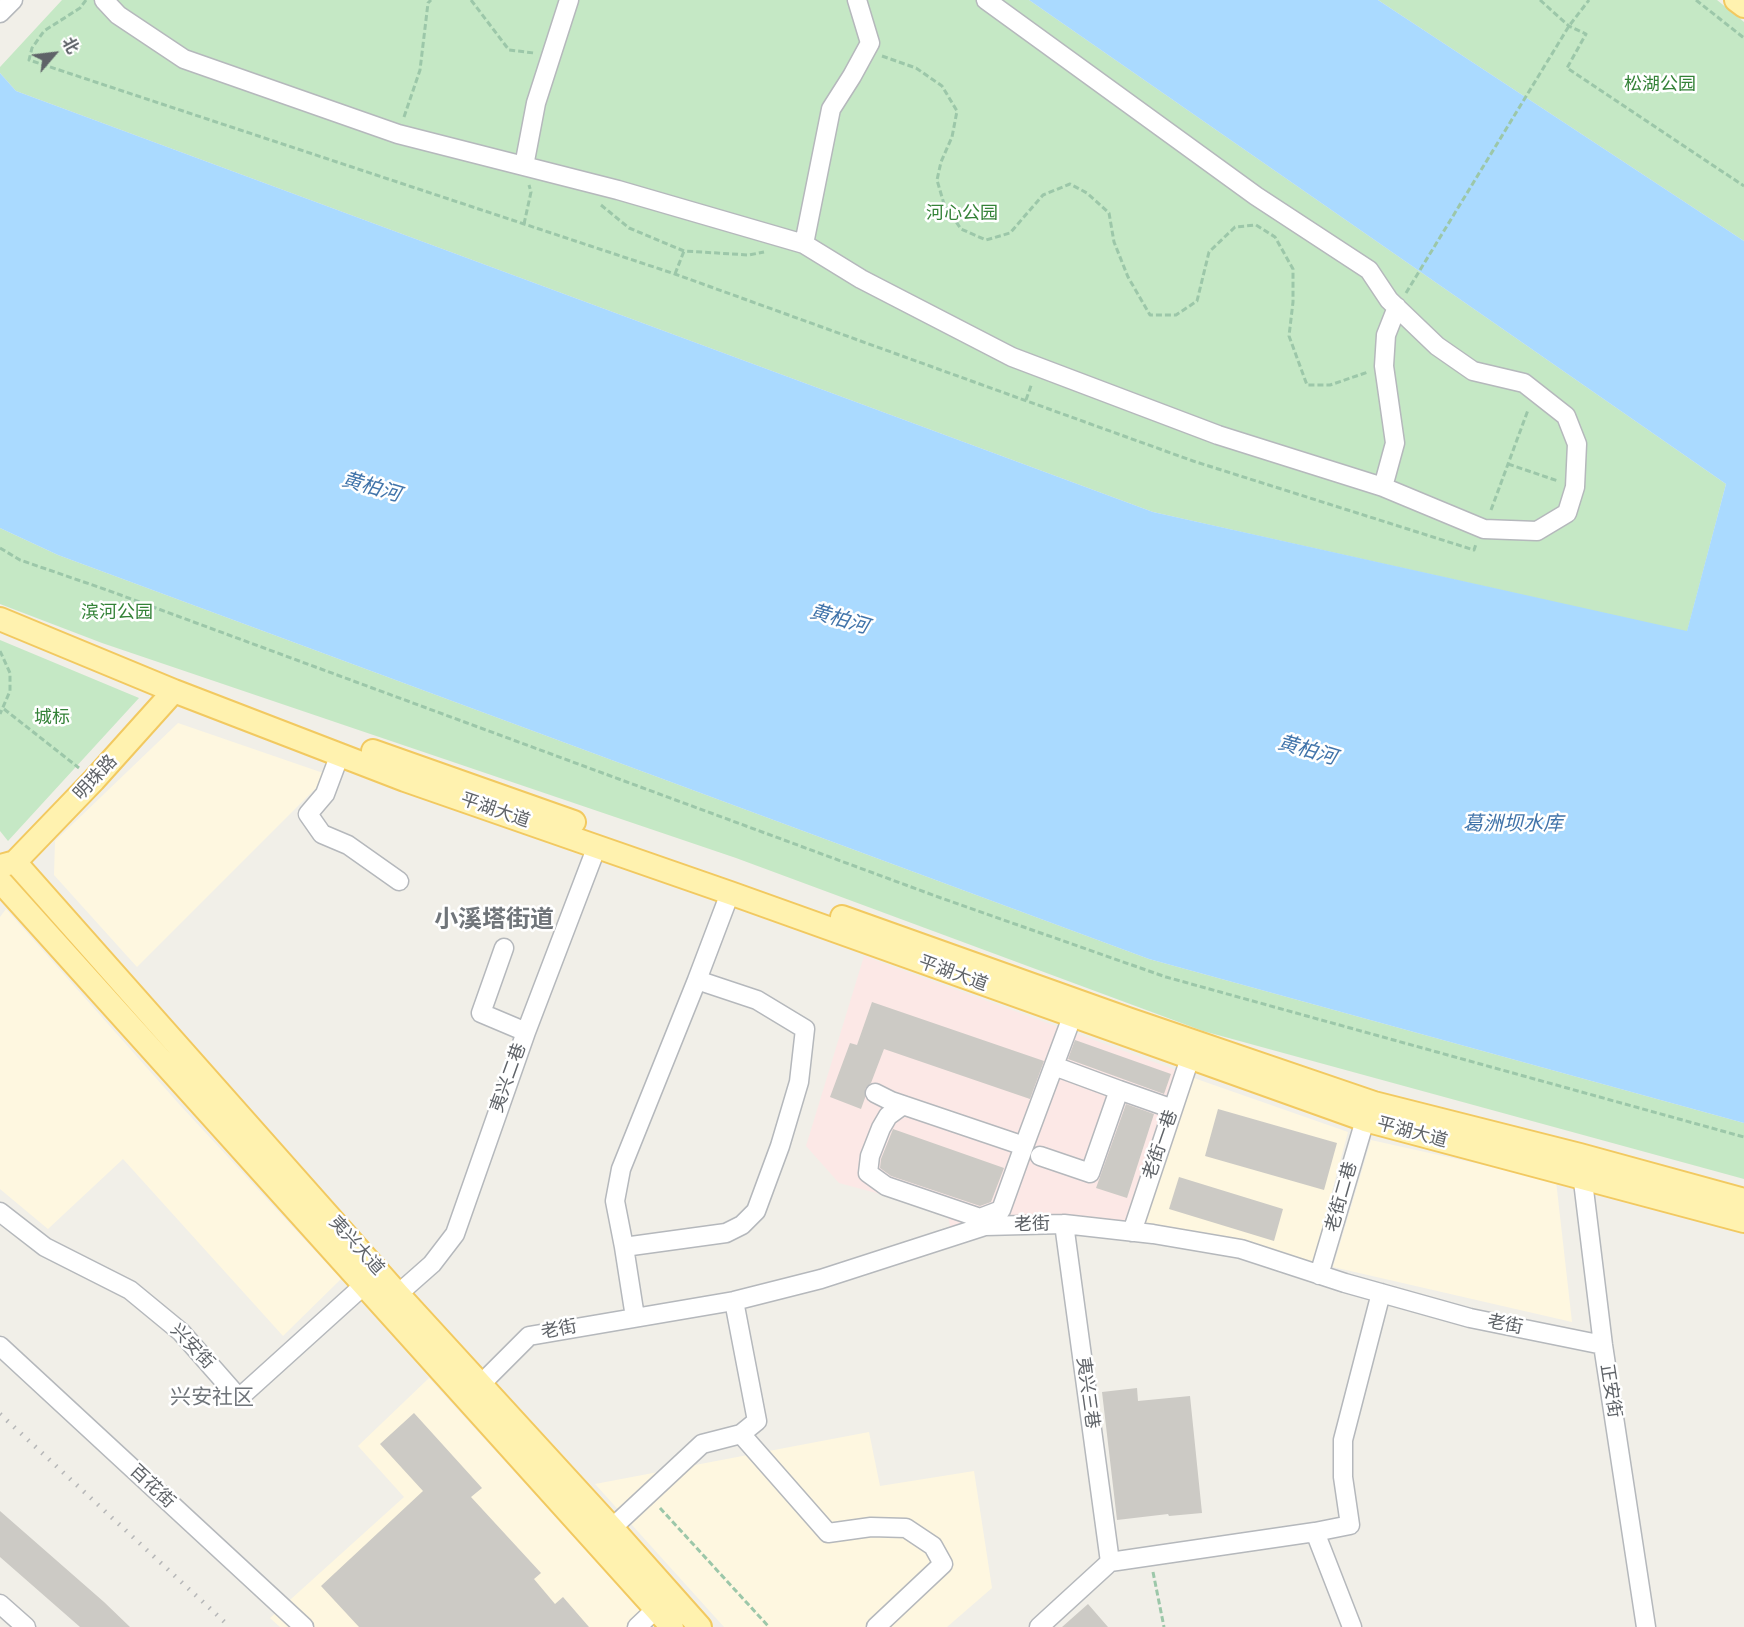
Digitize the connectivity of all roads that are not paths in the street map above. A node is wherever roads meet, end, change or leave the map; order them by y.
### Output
1 (13, 0) edge
2 (104, 0) edge
3 (569, 0) edge
4 (857, 0) edge
5 (986, 0) edge
6 (1736, 0) edge
7 (1744, 6) edge
8 (0, 13) edge
9 (524, 166) junction
10 (804, 244) junction
11 (1397, 307) junction
12 (1383, 487) junction
13 (0, 619) edge
14 (174, 691) junction
15 (340, 754) junction
16 (597, 846) junction
17 (8, 864) edge
18 (399, 881) dead end
19 (3, 890) edge
20 (730, 894) junction
21 (504, 948) dead end
22 (698, 980) junction
23 (1072, 1017) junction
24 (526, 1032) junction
25 (1190, 1058) junction
26 (1054, 1066) junction
27 (1119, 1090) junction
28 (875, 1093) dead end
29 (903, 1105) junction
30 (1173, 1108) junction
31 (1365, 1120) junction
32 (1032, 1151) junction
33 (1580, 1155) junction
34 (1582, 1177) junction
35 (1744, 1200) edge
36 (0, 1212) edge
37 (1744, 1221) edge
38 (1064, 1224) junction
39 (1132, 1232) junction
40 (624, 1247) junction
41 (1319, 1275) junction
42 (363, 1286) junction
43 (1381, 1293) junction
44 (398, 1294) junction
45 (734, 1301) junction
46 (635, 1317) junction
47 (1603, 1345) junction
48 (0, 1346) edge
49 (480, 1384) junction
50 (741, 1434) junction
51 (612, 1528) junction
52 (1315, 1532) junction
53 (1110, 1562) junction
54 (0, 1604) edge
55 (656, 1609) junction
56 (26, 1627) edge
57 (304, 1627) edge
58 (637, 1627) edge
59 (672, 1627) edge
60 (700, 1627) edge
61 (876, 1627) edge
62 (1039, 1627) edge
63 (1352, 1627) edge
64 (1646, 1627) edge

1 - 8 street
2 - 9 street
3 - 9 street
4 - 10 street
5 - 11 street
6 - 7 main road
9 - 10 street
10 - 12 street
11 - 12 street
11 - 12 street
13 - 14 main road, 平湖大道
14 - 15 main road, 平湖大道
14 - 17 main road, 明珠路
14 - 33 main road, 平湖大道
15 - 16 main road, 平湖大道
15 - 18 street
16 - 20 main road, 平湖大道
16 - 24 street, 夷兴二巷
17 - 19 main road, 明珠路
17 - 44 main road, 夷兴大道
19 - 42 main road, 夷兴大道
20 - 22 street
20 - 23 main road, 平湖大道
21 - 24 street
22 - 40 street
22 - 40 street
23 - 25 main road, 平湖大道
23 - 26 street
24 - 44 street, 夷兴二巷
25 - 30 street, 老街一巷
25 - 31 main road, 平湖大道
26 - 27 street
26 - 32 street
27 - 30 street
27 - 32 street
28 - 29 street
29 - 32 street
29 - 32 street
30 - 39 street, 老街一巷
31 - 34 main road, 平湖大道
31 - 41 street, 老街二巷
33 - 34 street, 正安街
33 - 35 main road, 平湖大道
34 - 37 main road, 平湖大道
34 - 47 street, 正安街
36 - 42 street, 兴安街
38 - 39 street, 老街
38 - 45 street, 老街
38 - 53 street, 夷兴三巷
39 - 41 street, 老街
40 - 46 street
41 - 43 street, 老街
42 - 55 main road, 夷兴大道
43 - 47 street, 老街
43 - 52 street
44 - 49 main road, 夷兴大道
45 - 46 street, 老街
45 - 50 street
46 - 49 street, 老街
47 - 64 street, 正安街
48 - 57 street, 百花街
49 - 51 main road, 夷兴大道
50 - 51 street
50 - 61 street
51 - 60 main road, 夷兴大道
52 - 53 street
52 - 63 street
53 - 62 street
54 - 56 street
55 - 58 street
55 - 59 main road, 夷兴大道

